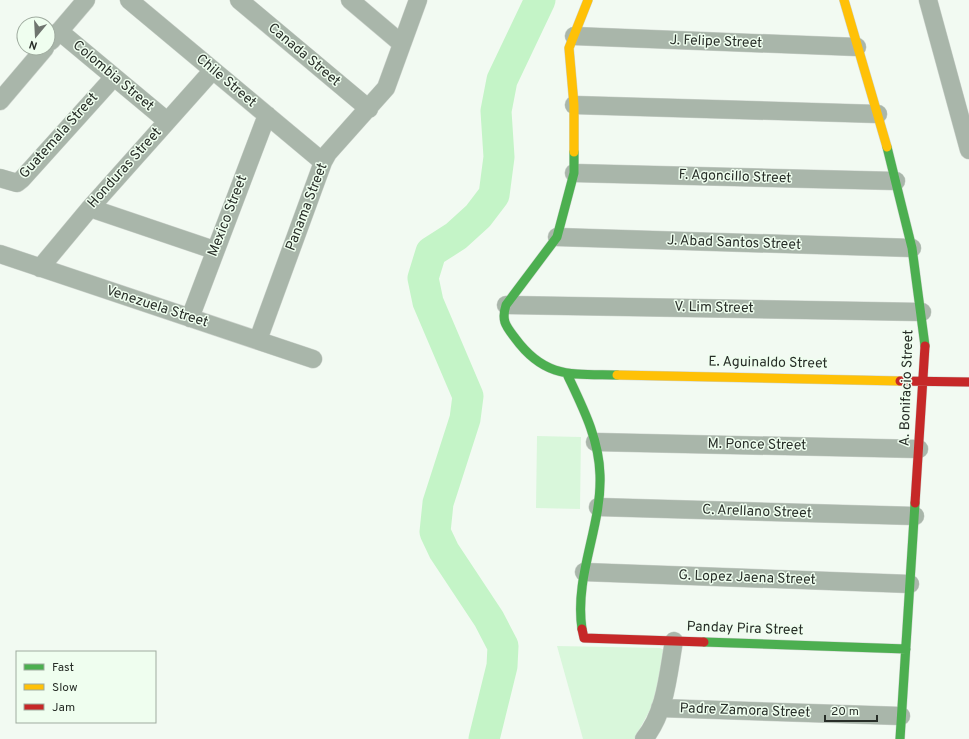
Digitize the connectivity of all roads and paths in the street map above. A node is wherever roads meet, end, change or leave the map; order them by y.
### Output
1 (86, 0) edge
2 (129, 0) edge
3 (239, 0) edge
4 (350, 0) edge
5 (418, 0) edge
6 (588, 0) edge
7 (844, 0) edge
8 (928, 0) edge
9 (56, 36) edge
10 (574, 36) junction
11 (56, 39) edge
12 (402, 44) junction
13 (857, 47) junction
14 (38, 56) edge
15 (213, 70) junction
16 (114, 77) junction
17 (0, 101) edge
18 (574, 105) junction
19 (369, 109) junction
20 (878, 114) junction
21 (267, 115) junction
22 (167, 121) junction
23 (969, 150) edge
24 (324, 162) junction
25 (574, 173) junction
26 (0, 178) edge
27 (896, 181) junction
28 (90, 208) junction
29 (557, 238) junction
30 (912, 248) junction
31 (214, 250) junction
32 (0, 254) edge
33 (40, 268) junction
34 (506, 304) junction
35 (922, 312) junction
36 (190, 318) junction
37 (258, 340) junction
38 (313, 359) dead end
39 (567, 374) junction
40 (923, 380) junction
41 (969, 382) edge
42 (595, 442) junction
43 (920, 448) junction
44 (598, 508) junction
45 (915, 516) junction
46 (584, 572) junction
47 (910, 584) junction
48 (674, 641) junction
49 (906, 649) junction
50 (660, 708) junction
51 (901, 716) junction
52 (644, 739) edge
53 (900, 739) edge

1 - 9 street
2 - 15 street, Chile Street
3 - 19 street, Canada Street
4 - 12 street
5 - 12 street, Panama Street
6 - 10 street
7 - 13 street, A. Bonifacio Street
8 - 23 street
10 - 13 street, J. Felipe Street
10 - 18 street
11 - 16 street, Colombia Street
12 - 19 street, Panama Street
13 - 20 street, A. Bonifacio Street
14 - 17 street
15 - 21 street, Chile Street
15 - 22 street, Honduras Street
16 - 22 street, Colombia Street
16 - 26 street, Guatemala Street
18 - 20 street
18 - 25 street
19 - 24 street, Panama Street
20 - 27 street, A. Bonifacio Street
21 - 24 street, Chile Street
21 - 31 street, Mexico Street
22 - 28 street, Honduras Street
24 - 37 street, Panama Street
25 - 27 street, F. Agoncillo Street
25 - 29 street
27 - 30 street, A. Bonifacio Street
28 - 31 street
28 - 33 street, Honduras Street
29 - 30 street, J. Abad Santos Street
29 - 34 street
30 - 35 street, A. Bonifacio Street
31 - 36 street, Mexico Street
32 - 33 street, Venezuela Street
33 - 36 street, Venezuela Street
34 - 35 street, V. Lim Street
34 - 39 street, E. Aguinaldo Street
35 - 40 street, A. Bonifacio Street
36 - 37 street, Venezuela Street
37 - 38 street, Venezuela Street
39 - 40 street, E. Aguinaldo Street
39 - 42 street
40 - 41 street, E. Aguinaldo Street
40 - 43 street, A. Bonifacio Street
42 - 43 street, M. Ponce Street
42 - 44 street
43 - 45 street, A. Bonifacio Street
44 - 45 street, C. Arellano Street
44 - 46 street
45 - 47 street, A. Bonifacio Street
46 - 47 street, G. Lopez Jaena Street
46 - 48 street, Panday Pira Street
47 - 49 street, A. Bonifacio Street
48 - 49 street, Panday Pira Street
48 - 50 street
49 - 51 street, A. Bonifacio Street
50 - 51 street, Padre Zamora Street
50 - 52 street
51 - 53 street, A. Bonifacio Street

